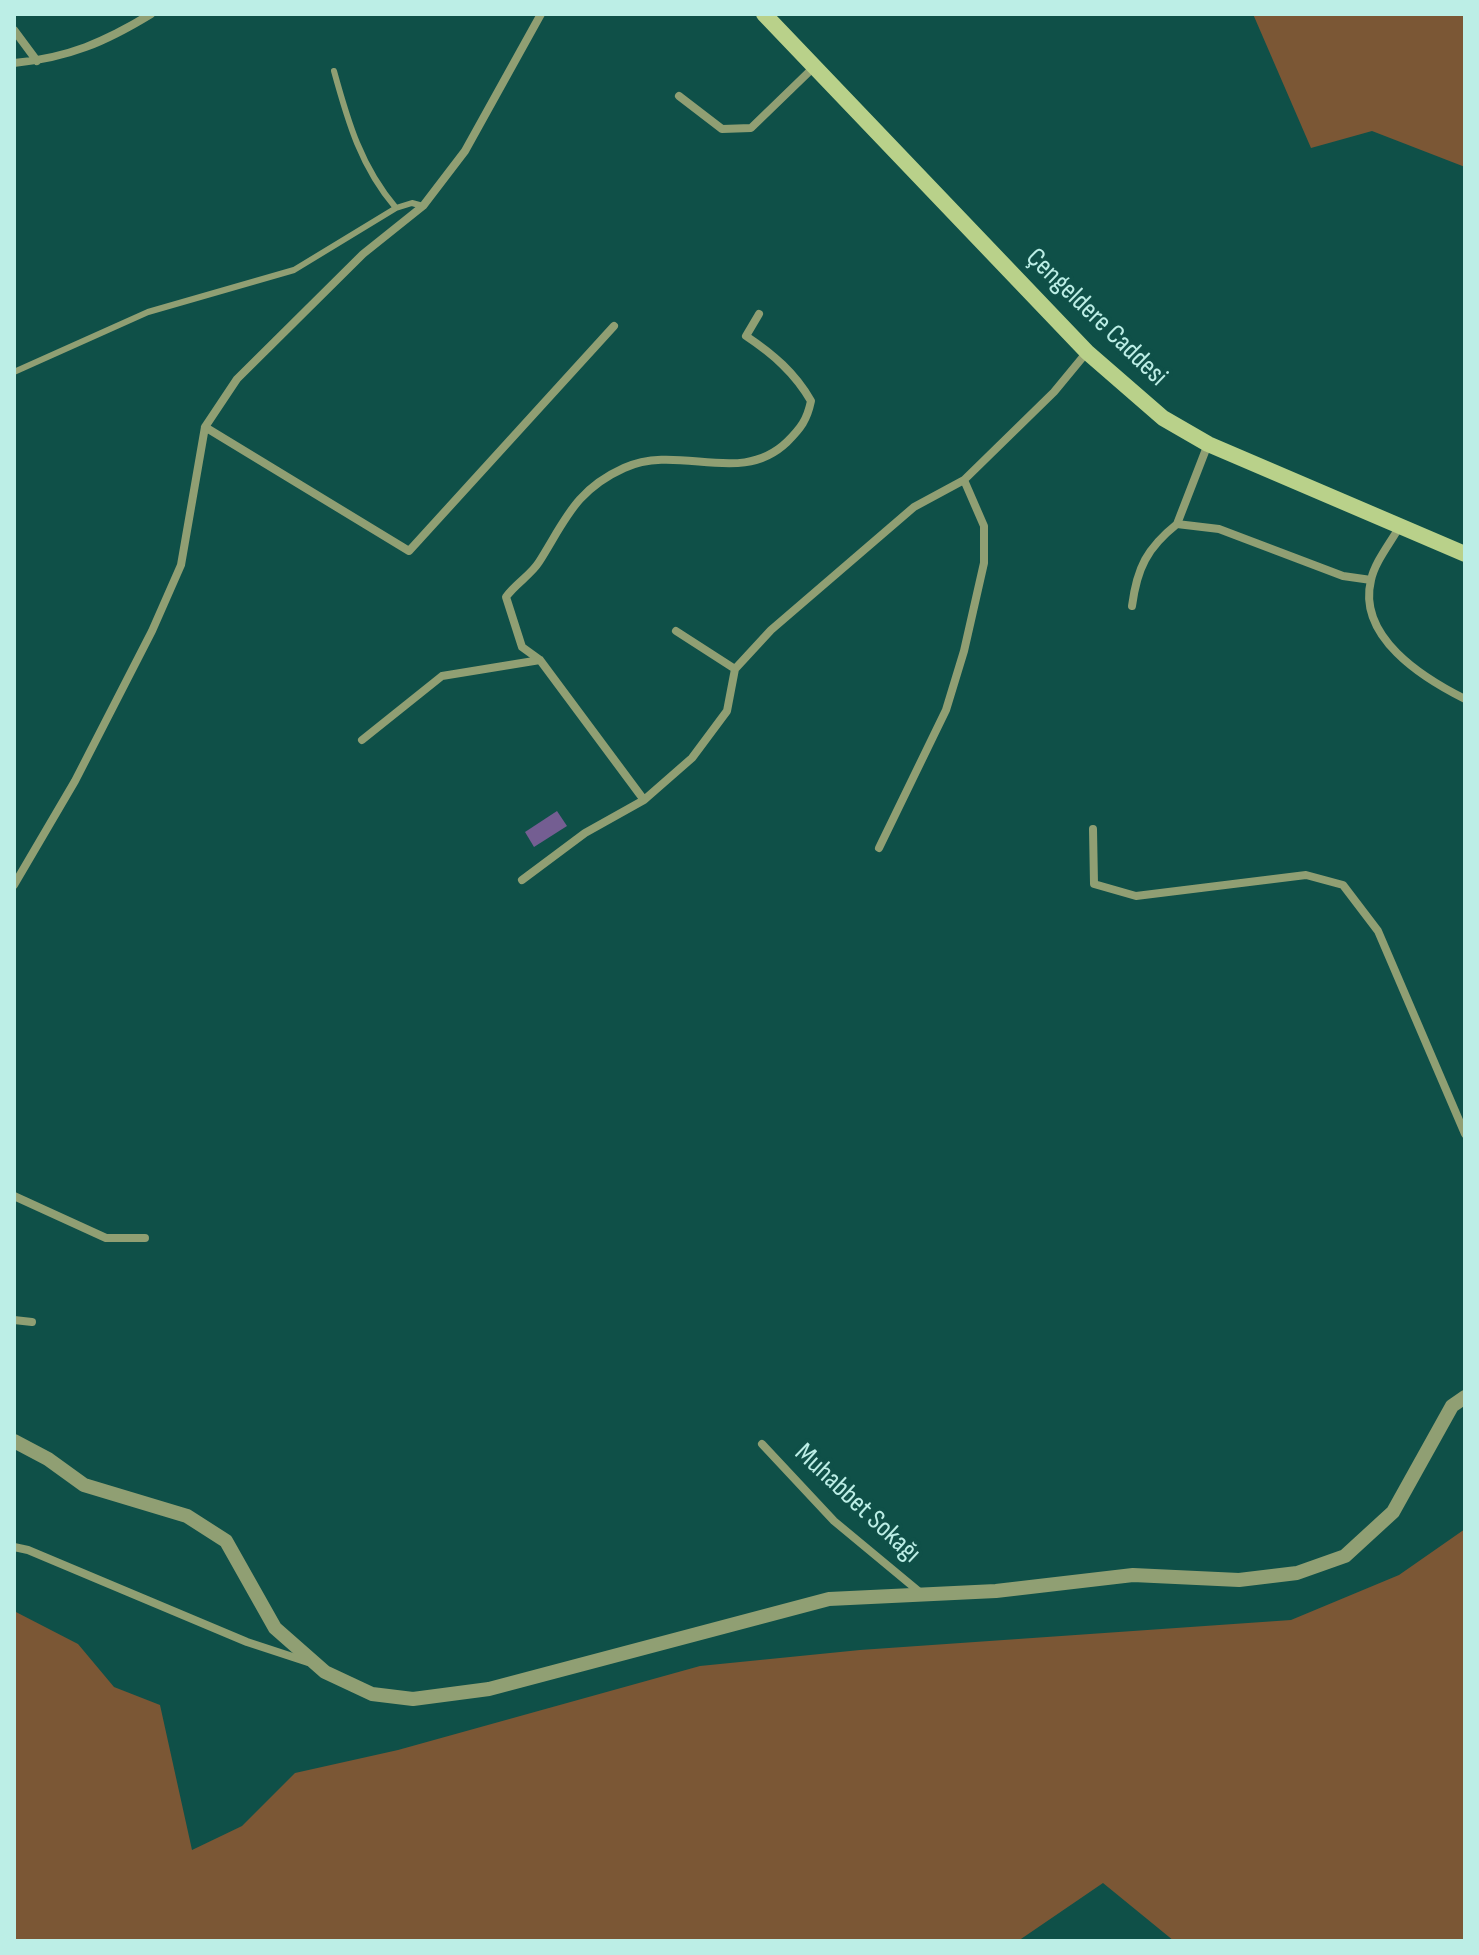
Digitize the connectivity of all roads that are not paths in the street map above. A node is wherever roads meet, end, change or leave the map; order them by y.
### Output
1 (151, 14) edge
2 (541, 14) edge
3 (764, 14) edge
4 (14, 30) edge
5 (37, 61) junction
6 (14, 63) edge
7 (814, 67) junction
8 (334, 71) dead end
9 (679, 96) dead end
10 (423, 206) junction
11 (396, 208) junction
12 (759, 314) dead end
13 (614, 326) dead end
14 (1087, 352) junction
15 (14, 372) edge
16 (205, 427) junction
17 (1208, 444) junction
18 (964, 480) junction
19 (1177, 524) junction
20 (1401, 524) junction
21 (1465, 554) edge
22 (1371, 580) junction
23 (1132, 606) dead end
24 (676, 631) dead end
25 (540, 660) junction
26 (735, 669) junction
27 (1465, 699) edge
28 (362, 740) dead end
29 (644, 800) junction
30 (1093, 829) dead end
31 (879, 848) dead end
32 (522, 880) dead end
33 (14, 885) edge
34 (1465, 1134) edge
35 (14, 1196) edge
36 (145, 1238) dead end
37 (14, 1320) edge
38 (32, 1322) dead end
39 (1465, 1397) edge
40 (14, 1441) edge
41 (762, 1444) dead end
42 (14, 1547) edge
43 (922, 1594) junction
44 (317, 1665) junction

1 - 5 street
2 - 10 street
3 - 7 main road, Çengeldere Caddesi
4 - 5 street
5 - 6 street
7 - 9 street
7 - 14 main road, Çengeldere Caddesi
8 - 11 lane
10 - 11 lane
10 - 16 street
11 - 15 lane
12 - 25 street
13 - 16 street
14 - 17 main road, Çengeldere Caddesi
14 - 18 street
16 - 33 street
17 - 19 street
17 - 20 main road, Çengeldere Caddesi
18 - 26 street
18 - 31 street
19 - 22 street
19 - 23 street
20 - 21 main road, Çengeldere Caddesi
20 - 22 street
22 - 27 street
24 - 26 street
25 - 28 street
25 - 29 street
26 - 29 street
29 - 32 street
30 - 34 street
35 - 36 street
37 - 38 street
39 - 43 street
40 - 44 street
41 - 43 street, Muhabbet Sokağı
42 - 44 street
43 - 44 street

